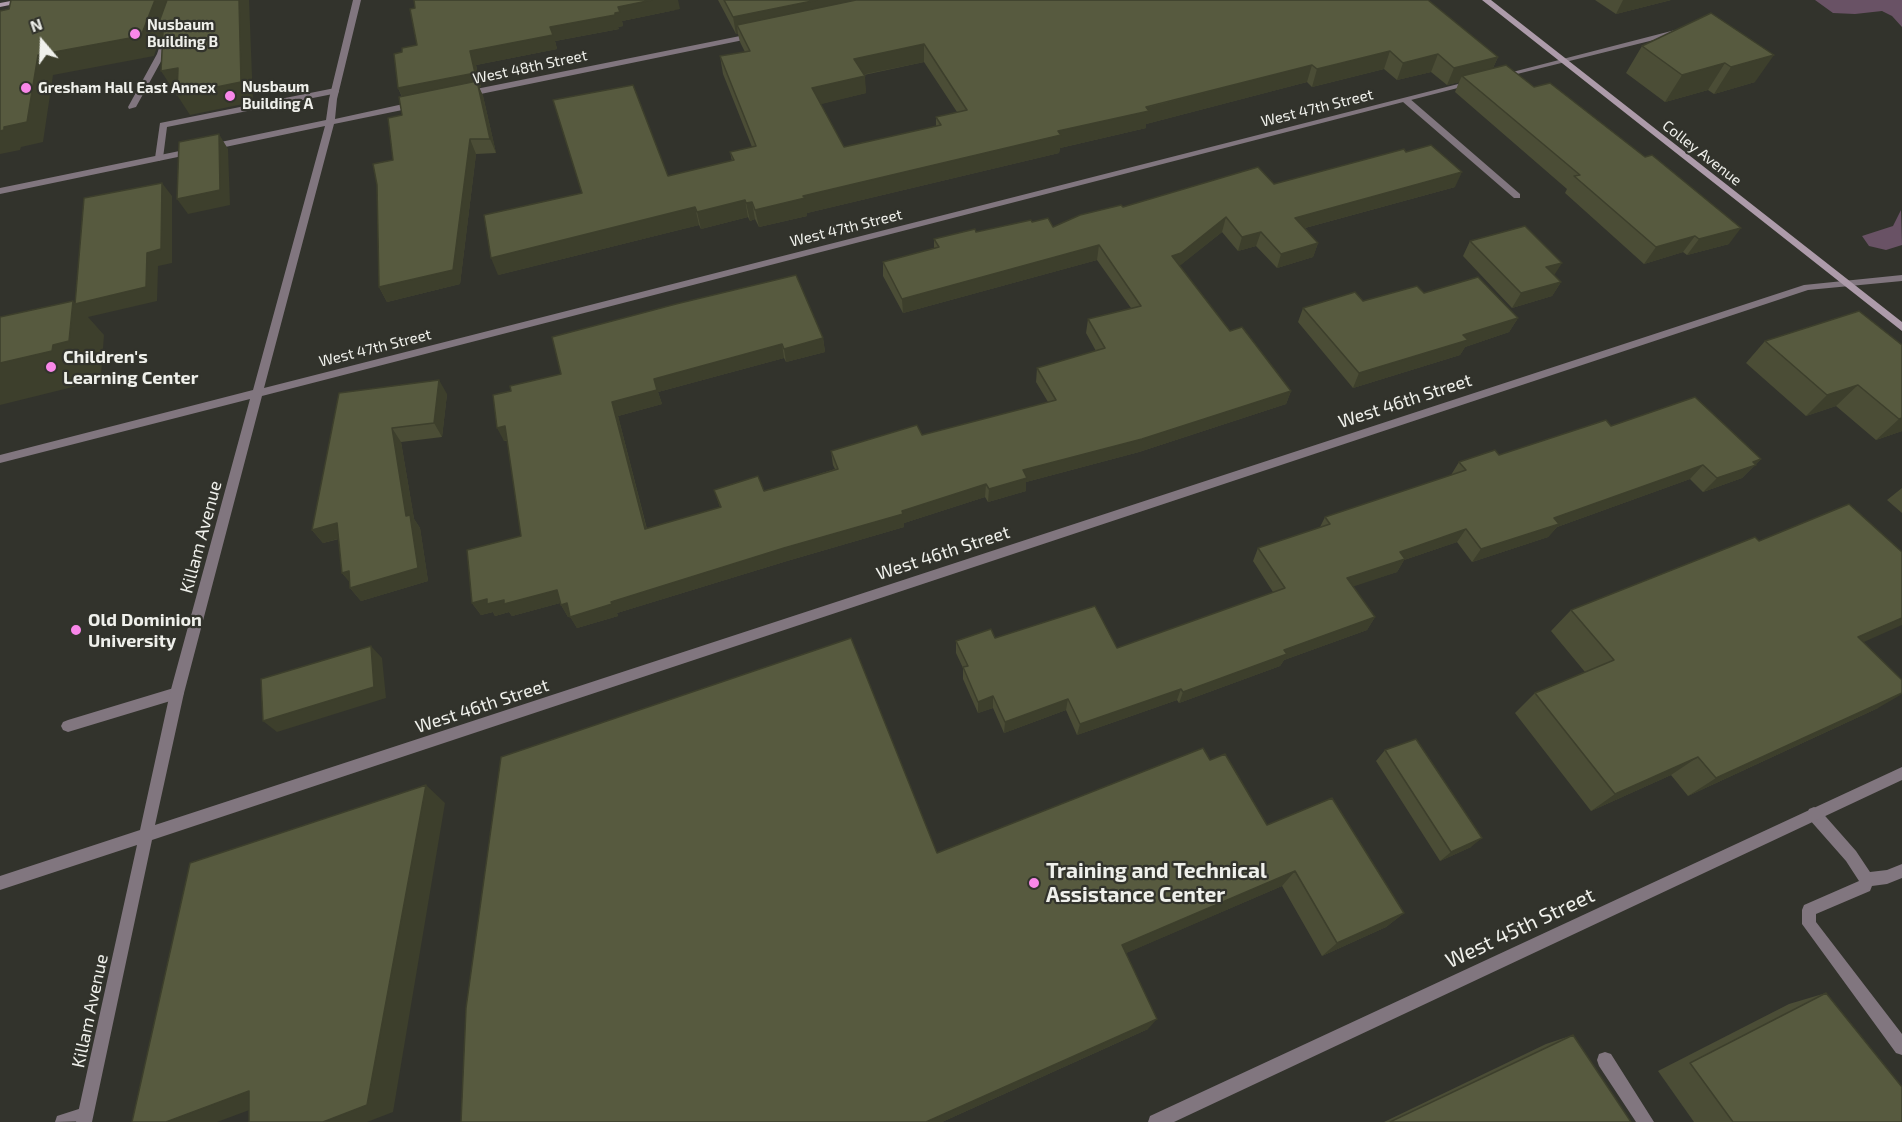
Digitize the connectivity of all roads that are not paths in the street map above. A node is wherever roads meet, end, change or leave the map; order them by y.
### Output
1 (30, 0) edge
2 (357, 0) edge
3 (1486, 0) edge
4 (0, 5) edge
5 (1688, 29) edge
6 (168, 33) edge
7 (761, 34) edge
8 (1563, 60) junction
9 (1496, 77) edge
10 (1485, 80) edge
11 (335, 91) junction
12 (458, 96) edge
13 (1406, 100) junction
14 (423, 103) edge
15 (132, 107) dead end
16 (330, 122) junction
17 (159, 158) junction
18 (0, 191) edge
19 (1517, 196) dead end
20 (1902, 278) edge
21 (1846, 284) junction
22 (1902, 327) edge
23 (258, 393) junction
24 (0, 459) edge
25 (177, 693) junction
26 (68, 726) dead end
27 (1902, 773) edge
28 (1814, 814) junction
29 (146, 836) junction
30 (1902, 871) edge
31 (1867, 880) junction
32 (0, 883) edge
33 (1902, 1047) edge
34 (1605, 1060) dead end
35 (85, 1118) edge
36 (63, 1122) edge
37 (1156, 1122) edge
38 (1646, 1122) edge

1 - 4 main road
2 - 11 street, Killam Avenue
3 - 8 main road, Colley Avenue
5 - 8 street
6 - 15 street
7 - 12 street, West 48th Street
8 - 9 street
8 - 21 main road, Colley Avenue
10 - 13 street, West 47th Street
11 - 16 street, Killam Avenue
11 - 17 street
13 - 19 street
13 - 23 street, West 47th Street
14 - 16 street
16 - 17 street
16 - 23 street, Killam Avenue
17 - 18 street
20 - 21 street, West 46th Street
21 - 22 main road, Colley Avenue
21 - 29 street, West 46th Street
23 - 24 street, West 47th Street
23 - 25 street, Killam Avenue
25 - 26 street
25 - 29 street, Killam Avenue
27 - 28 street, West 45th Street
28 - 31 street
28 - 37 street, West 45th Street
29 - 32 street, West 46th Street
29 - 35 street, Killam Avenue
30 - 31 street
31 - 33 street
34 - 38 street
35 - 36 street

